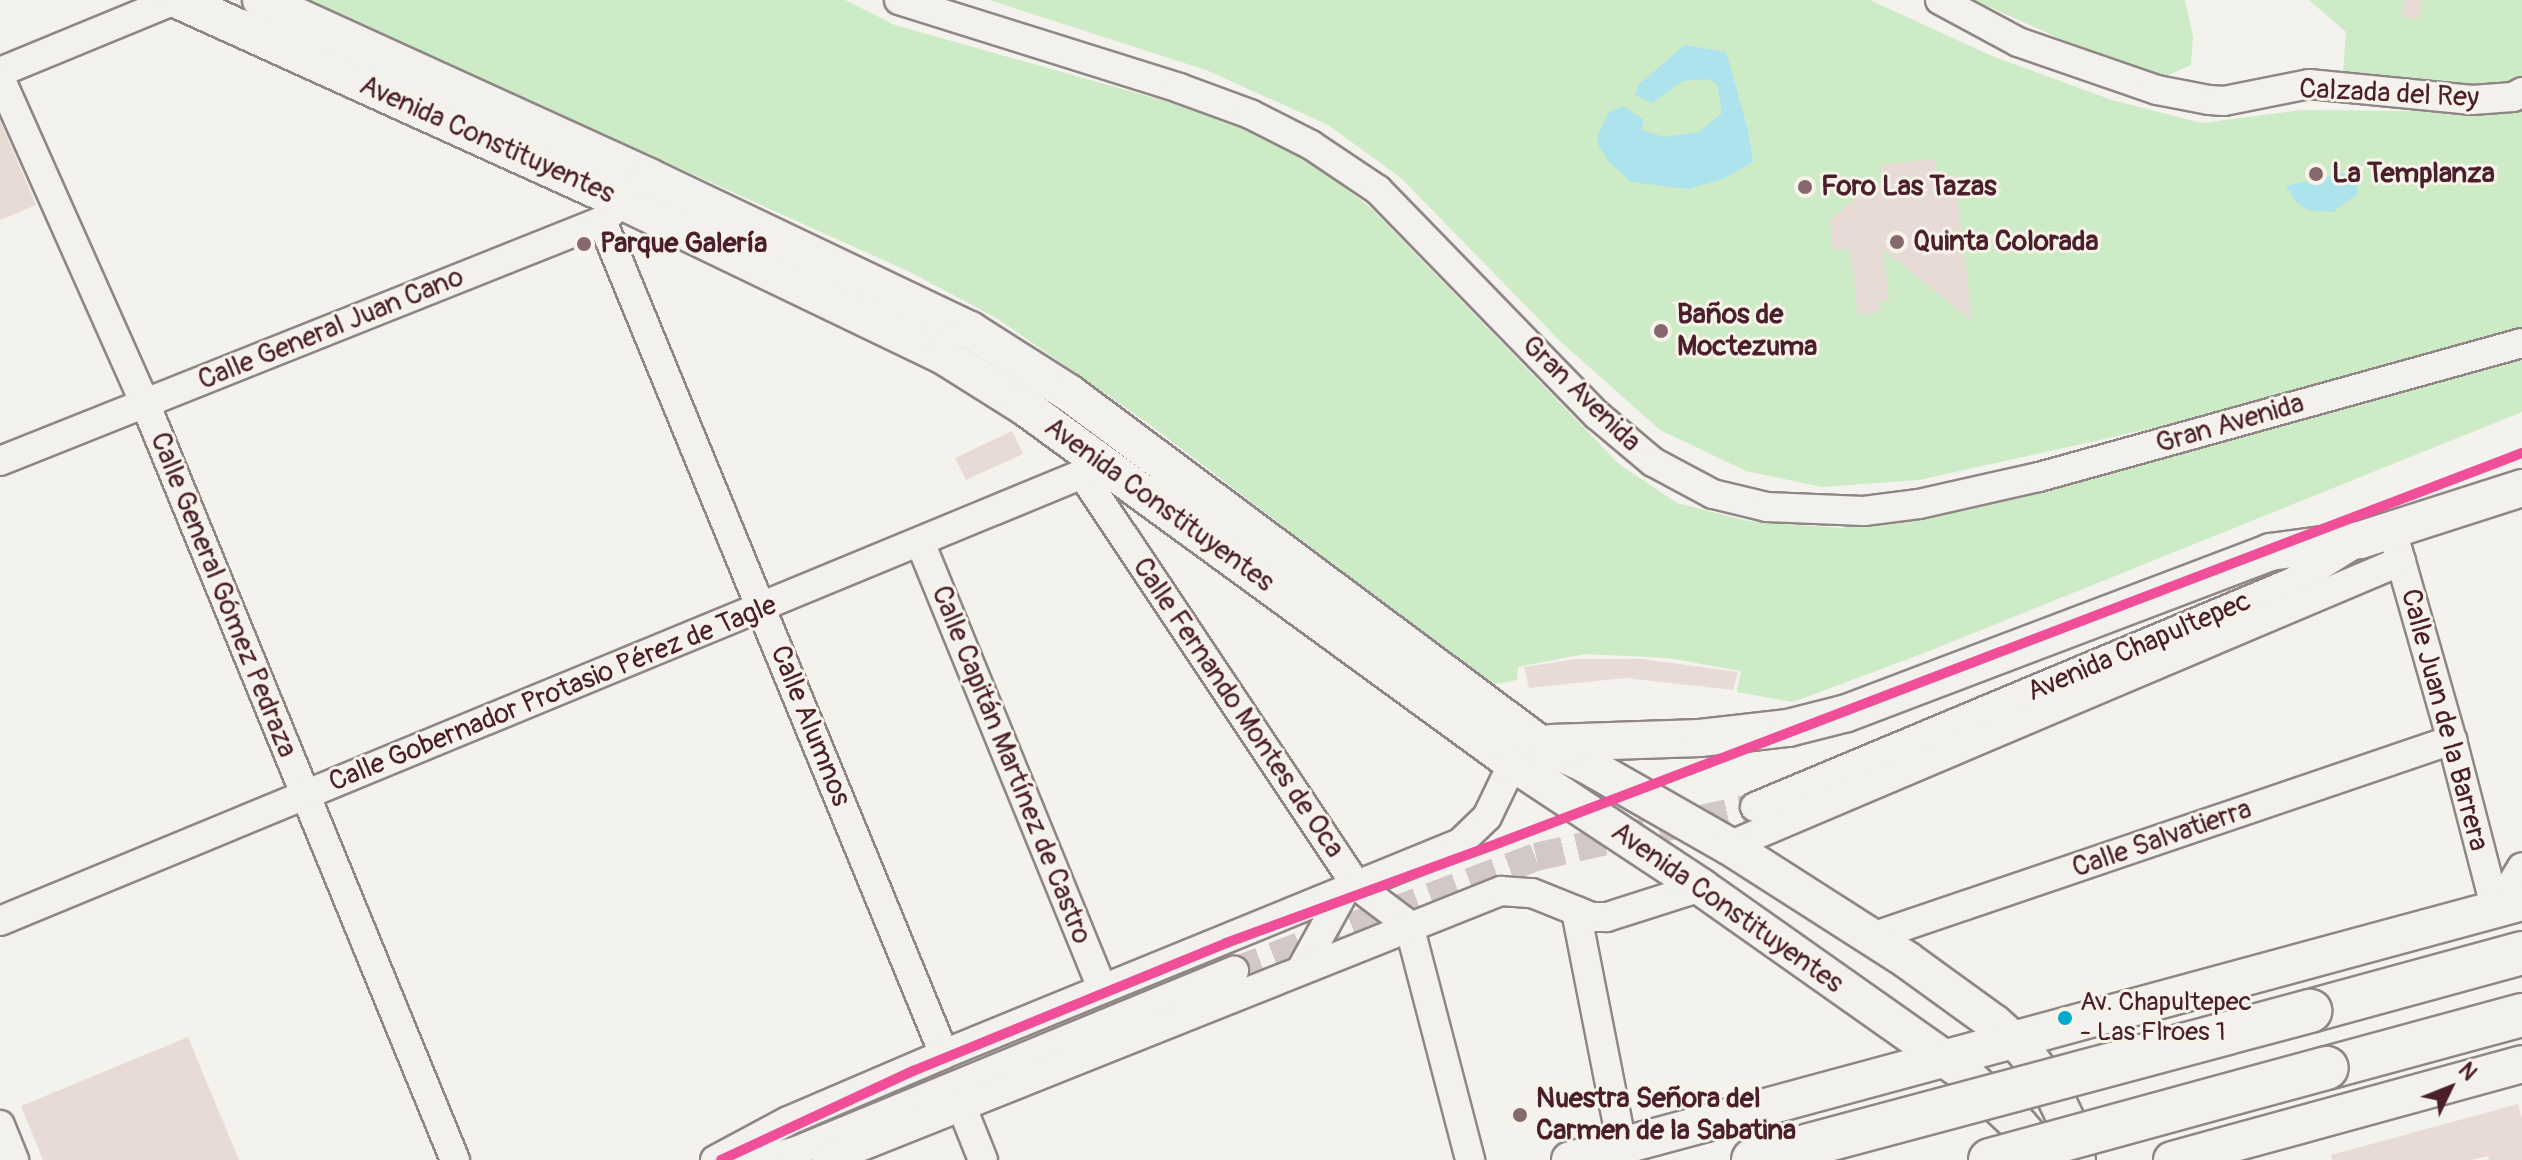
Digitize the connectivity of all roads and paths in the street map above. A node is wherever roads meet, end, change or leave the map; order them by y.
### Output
1 (177, 0) edge
2 (261, 0) edge
3 (899, 0) edge
4 (1940, 0) edge
5 (0, 72) edge
6 (0, 78) edge
7 (2522, 92) edge
8 (649, 177) junction
9 (613, 211) junction
10 (2522, 343) edge
11 (145, 403) junction
12 (0, 461) edge
13 (1093, 470) junction
14 (2522, 488) edge
15 (920, 542) junction
16 (2384, 544) junction
17 (761, 609) junction
18 (2452, 740) junction
19 (1525, 753) junction
20 (305, 796) junction
21 (1755, 807) tunnel mouth
22 (1729, 846) junction
23 (2522, 867) edge
24 (1701, 887) junction
25 (1351, 888) junction
26 (2509, 906) edge
27 (1576, 911) junction
28 (0, 921) edge
29 (1409, 925) junction
30 (1872, 937) junction
31 (2522, 953) edge
32 (1302, 968) junction
33 (1234, 971) tunnel mouth
34 (1102, 987) junction
35 (2522, 1015) edge
36 (2014, 1040) junction
37 (944, 1054) junction
38 (1945, 1060) junction
39 (2522, 1064) edge
40 (961, 1105) junction
41 (1732, 1116) junction
42 (0, 1125) edge
43 (1622, 1146) junction
44 (14, 1160) edge
45 (455, 1160) edge
46 (715, 1160) edge
47 (759, 1160) edge
48 (827, 1160) edge
49 (983, 1160) edge
50 (1470, 1160) edge
51 (1570, 1160) edge
52 (1754, 1160) edge
53 (1990, 1160) edge
54 (2049, 1160) edge
55 (2077, 1160) edge
56 (2172, 1160) edge

1 - 5 street
1 - 9 main road, Avenida Constituyentes
2 - 8 main road, Avenida Constituyentes
3 - 10 street, Gran Avenida
4 - 7 street, Calzada del Rey
6 - 11 street, Calle General Gómez Pedraza
8 - 9 street, Calle General Juan Cano
8 - 19 main road, Avenida Constituyentes
9 - 11 street, Calle General Juan Cano
9 - 13 main road, Avenida Constituyentes
9 - 17 street, Calle Alumnos
11 - 12 street, Calle General Juan Cano
11 - 20 street, Calle General Gómez Pedraza
13 - 15 street, Calle Gobernador Protasio Pérez de Tagle
13 - 19 main road, Avenida Constituyentes
13 - 25 street, Calle Fernando Montes de Oca
14 - 16 main road, Avenida Chapultepec
15 - 17 street, Calle Gobernador Protasio Pérez de Tagle
15 - 34 street, Calle Capitán Martínez de Castro
16 - 18 street, Calle Juan de la Barrera
16 - 19 main road
16 - 21 street, Avenida Chapultepec
16 - 22 street, Avenida Chapultepec
17 - 20 street, Calle Gobernador Protasio Pérez de Tagle
17 - 37 street, Calle Alumnos
18 - 26 street, Calle Juan de la Barrera
18 - 30 street, Calle Salvatierra
19 - 22 main road, Avenida Constituyentes
19 - 24 main road, Avenida Constituyentes
19 - 25 street
20 - 28 street, Calle Gobernador Protasio Pérez de Tagle
20 - 45 street, Calle General Gómez Pedraza
22 - 30 main road, Avenida Constituyentes
23 - 26 street
24 - 27 street
24 - 38 main road, Avenida Constituyentes
25 - 29 street, Calle Fernando Montes de Oca
25 - 32 street
25 - 34 street
26 - 36 main road
27 - 29 street
27 - 43 street
29 - 32 street
29 - 50 street
30 - 36 main road, Avenida Constituyentes
31 - 52 highway, bridge
32 - 40 street
33 - 47 street
34 - 37 street
35 - 53 highway, bridge
36 - 38 main road
36 - 55 main road, Avenida Constituyentes
37 - 46 street
38 - 41 main road
38 - 54 main road, Avenida Constituyentes
39 - 56 main road
40 - 48 street
40 - 49 street
41 - 43 main road
41 - 52 main road
42 - 44 street
43 - 51 main road

